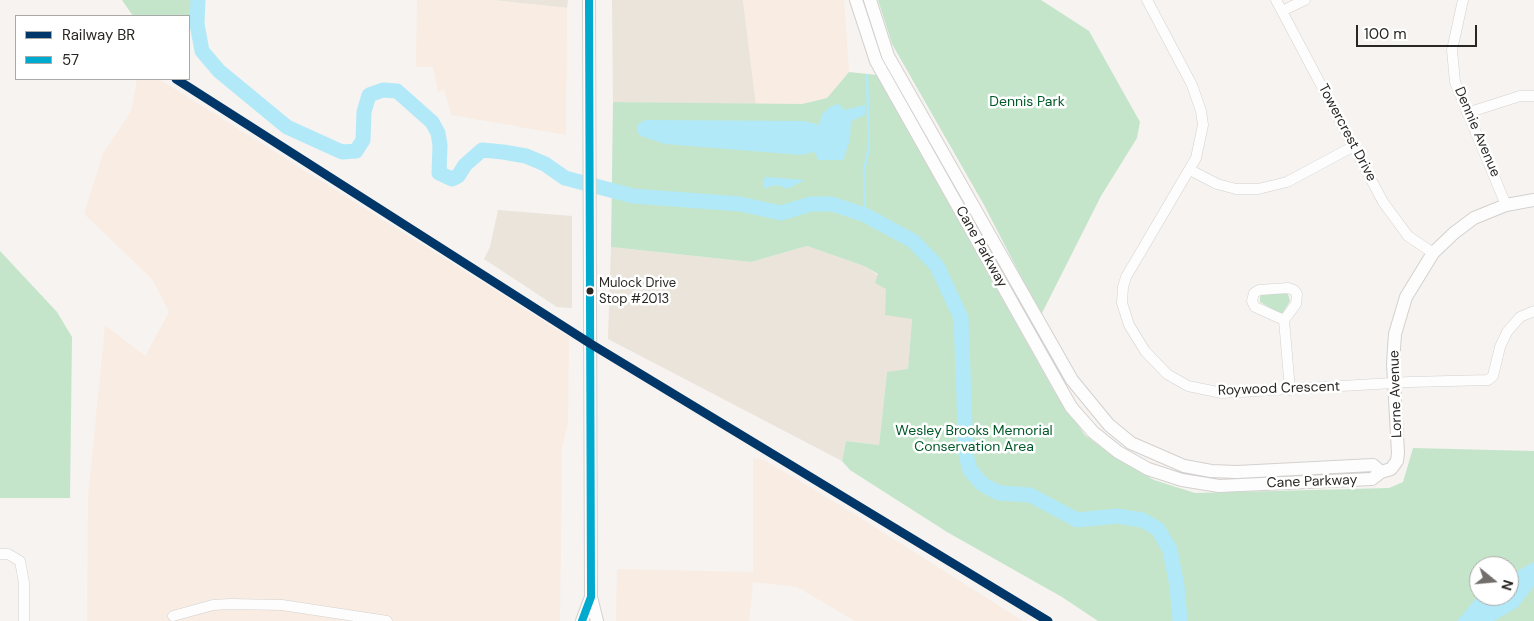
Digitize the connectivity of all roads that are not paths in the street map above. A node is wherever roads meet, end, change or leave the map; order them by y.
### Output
1 (589, 0) edge
2 (856, 0) edge
3 (870, 0) edge
4 (1147, 0) edge
5 (1276, 0) edge
6 (1305, 0) edge
7 (1463, 0) edge
8 (1282, 12) junction
9 (1534, 96) edge
10 (1467, 113) junction
11 (1354, 146) junction
12 (1190, 170) junction
13 (1534, 200) edge
14 (1506, 205) junction
15 (1433, 253) junction
16 (1534, 311) edge
17 (1284, 320) dead end
18 (1394, 383) junction
19 (1290, 390) junction
20 (1381, 472) junction
21 (0, 554) edge
22 (591, 598) junction
23 (173, 616) dead end
24 (24, 621) edge
25 (387, 621) edge
26 (582, 621) edge
27 (598, 621) edge

1 - 22 main road
2 - 20 main road, Cane Parkway
3 - 20 main road, Cane Parkway
4 - 12 street, Roywood Crescent
5 - 8 street, Towercrest Drive
6 - 8 street
7 - 10 street, Dennie Avenue
8 - 11 street, Towercrest Drive
9 - 10 street
10 - 14 street, Dennie Avenue
11 - 12 street
11 - 15 street, Towercrest Drive
12 - 19 street, Roywood Crescent
13 - 14 main road, Lorne Avenue
14 - 15 main road, Lorne Avenue
15 - 18 main road, Lorne Avenue
16 - 18 street, Roywood Crescent
17 - 19 street
18 - 19 street, Roywood Crescent
18 - 20 main road, Lorne Avenue
21 - 24 street
22 - 26 main road
22 - 27 main road
23 - 25 street

